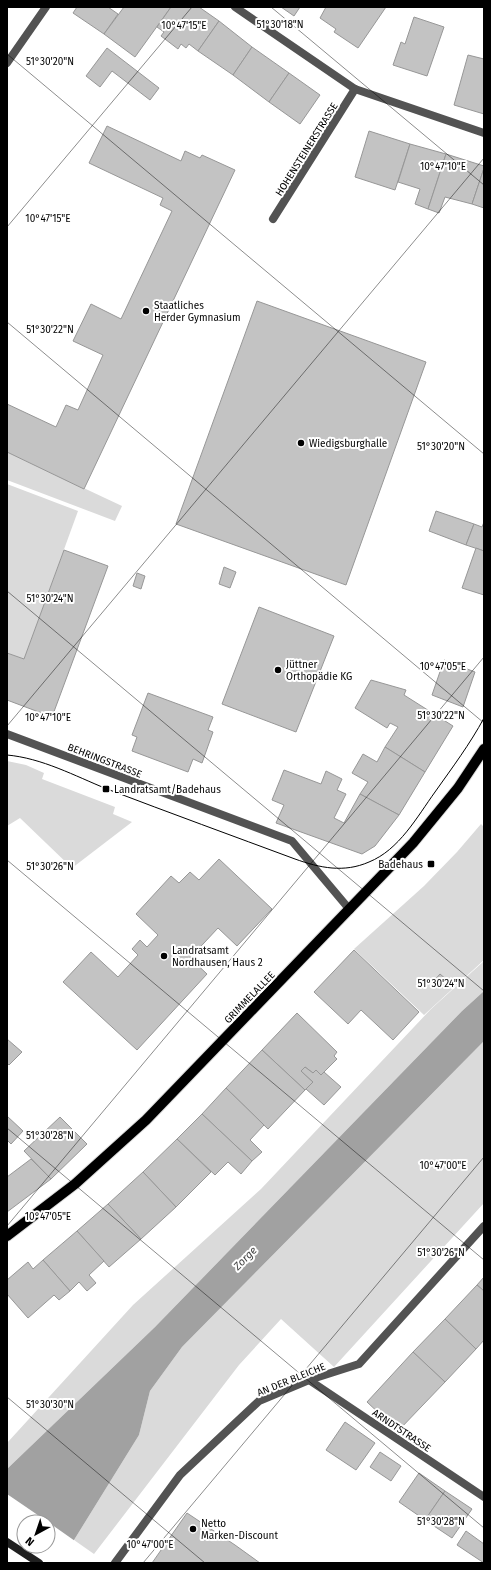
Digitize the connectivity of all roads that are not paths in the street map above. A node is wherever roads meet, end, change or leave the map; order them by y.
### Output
1 (46, 7) edge
2 (235, 7) edge
3 (7, 63) edge
4 (355, 89) junction
5 (484, 133) edge
6 (273, 219) dead end
7 (7, 734) edge
8 (484, 749) edge
9 (350, 910) junction
10 (484, 1226) edge
11 (7, 1236) edge
12 (309, 1380) junction
13 (484, 1497) edge
14 (7, 1542) edge
15 (39, 1563) edge
16 (116, 1563) edge

1 - 3 street
2 - 4 street
4 - 5 street
4 - 6 street, HOHENSTEINERSTRASSE
7 - 9 street, BEHRINGSTRASSE
8 - 9 main road, GRIMMELALLEE
9 - 11 main road, GRIMMELALLEE
10 - 12 street, AN DER BLEICHE
12 - 13 street, ARNDTSTRASSE
12 - 16 street, AN DER BLEICHE
14 - 15 street

